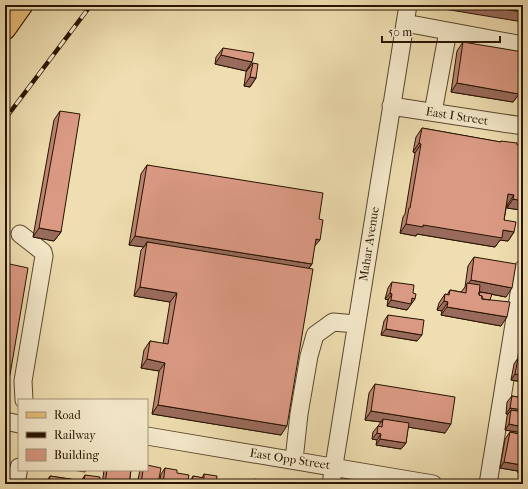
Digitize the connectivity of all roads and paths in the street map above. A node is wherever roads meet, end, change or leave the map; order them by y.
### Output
1 (22, 5) edge
2 (408, 5) edge
3 (405, 23) junction
4 (5, 29) edge
5 (448, 31) junction
6 (523, 45) edge
7 (391, 106) junction
8 (433, 112) junction
9 (523, 126) edge
10 (20, 234) dead end
11 (523, 269) edge
12 (356, 324) junction
13 (24, 399) edge
14 (5, 421) edge
15 (18, 424) edge
16 (148, 436) edge
17 (294, 460) junction
18 (334, 466) junction
19 (18, 471) edge
20 (16, 484) edge
21 (331, 484) edge
22 (433, 484) edge
23 (488, 484) edge

1 - 4 main road
2 - 3 street, Mahar Avenue
3 - 5 street
3 - 7 street, Mahar Avenue
5 - 6 street
5 - 8 street
7 - 8 street, East I Street
7 - 12 street, Mahar Avenue
8 - 9 street, East I Street
10 - 13 street
11 - 23 street
12 - 17 street
12 - 18 street, Mahar Avenue
14 - 15 street
16 - 17 street, East Opp Street
17 - 18 street, East Opp Street
18 - 21 street, Mahar Avenue
18 - 22 street, East Opp Street
19 - 20 street

